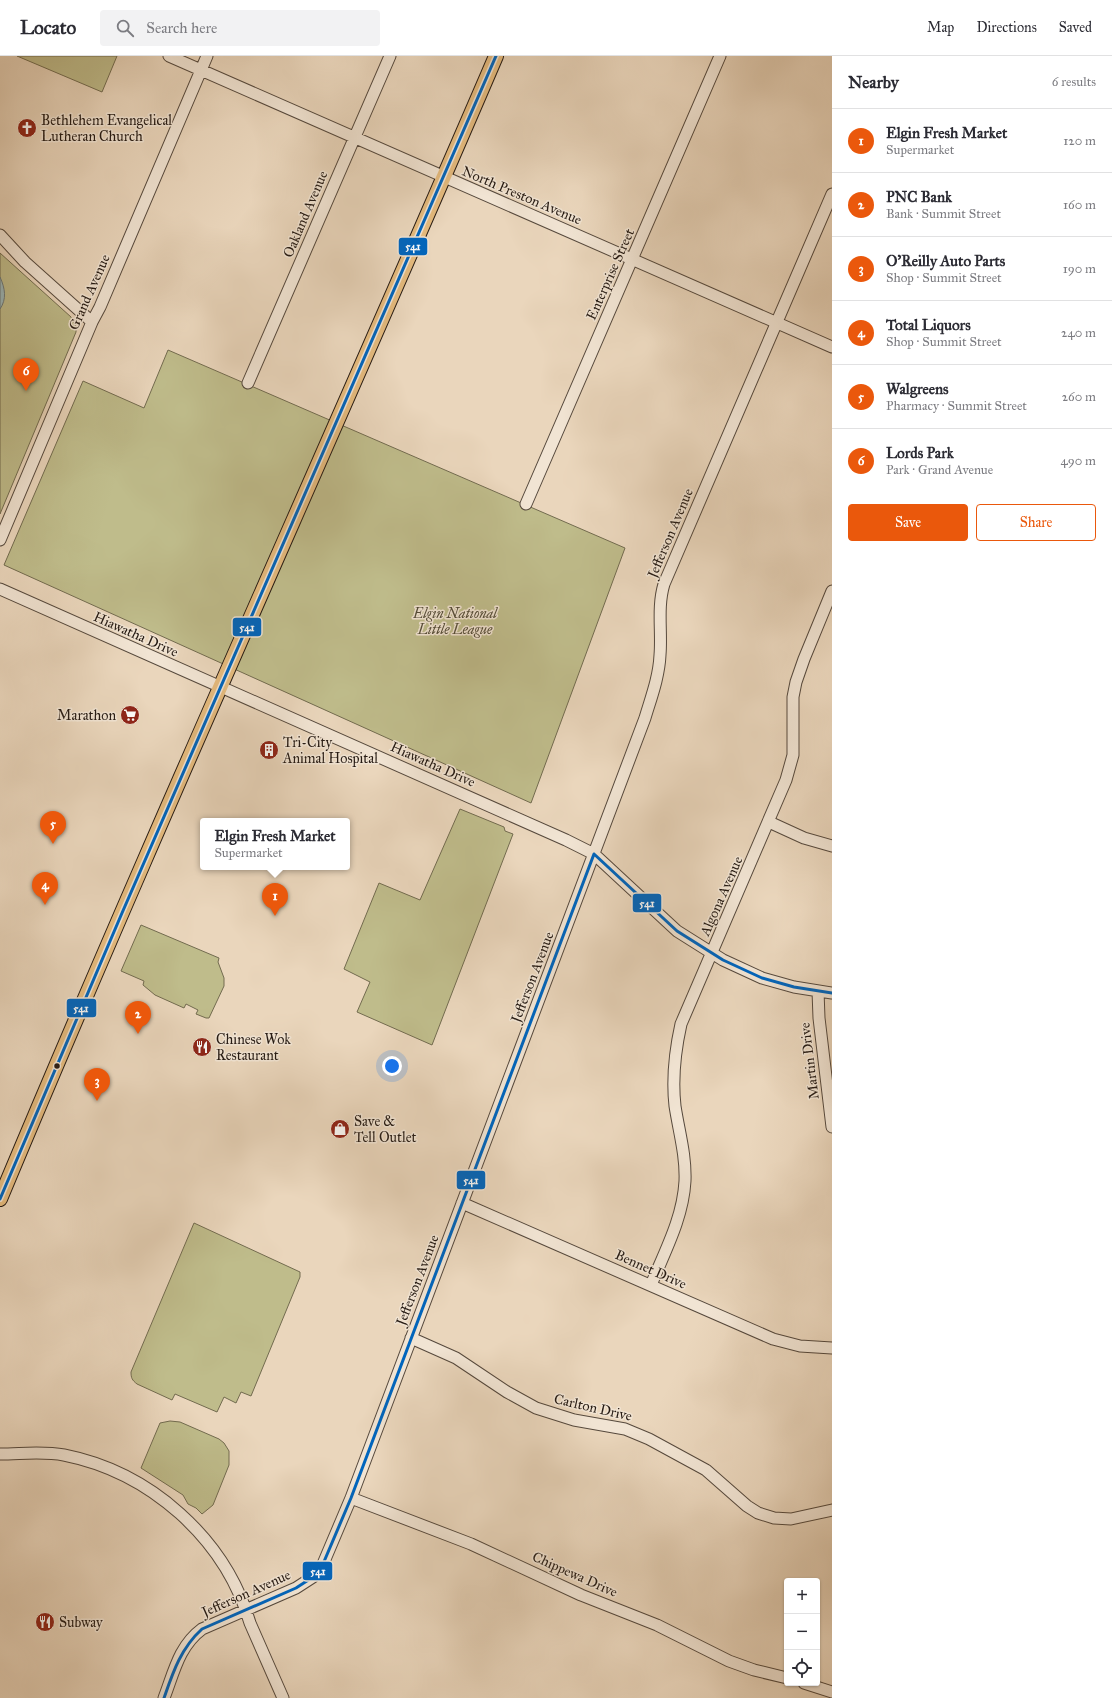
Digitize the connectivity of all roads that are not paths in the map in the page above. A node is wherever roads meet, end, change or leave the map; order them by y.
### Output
1 (169, 56) edge
2 (207, 56) edge
3 (390, 56) edge
4 (496, 56) edge
5 (720, 56) edge
6 (201, 69) junction
7 (355, 137) junction
8 (444, 177) junction
9 (832, 194) edge
10 (0, 235) edge
11 (633, 259) junction
12 (92, 322) junction
13 (777, 322) junction
14 (832, 347) edge
15 (248, 383) dead end
16 (526, 504) dead end
17 (0, 540) edge
18 (0, 589) edge
19 (832, 591) edge
20 (220, 688) junction
21 (769, 822) junction
22 (832, 846) edge
23 (594, 854) junction
24 (712, 953) junction
25 (818, 991) junction
26 (832, 993) edge
27 (832, 1127) edge
28 (0, 1199) edge
29 (462, 1203) junction
30 (651, 1285) junction
31 (411, 1338) junction
32 (832, 1348) edge
33 (0, 1454) edge
34 (351, 1498) junction
35 (832, 1510) edge
36 (246, 1610) junction
37 (784, 1677) edge
38 (813, 1686) edge
39 (832, 1692) edge
40 (164, 1698) edge
41 (283, 1698) edge

1 - 6 street, North Preston Avenue
2 - 6 street, Grand Avenue
3 - 7 street, Oakland Avenue
4 - 8 main road
5 - 11 street, Enterprise Street
6 - 7 street, North Preston Avenue
6 - 12 street, Grand Avenue
7 - 8 street, North Preston Avenue
7 - 15 street, Oakland Avenue
8 - 11 street, North Preston Avenue
8 - 20 main road
9 - 13 street, Jefferson Avenue
10 - 12 street
11 - 13 street, North Preston Avenue
11 - 16 street, Enterprise Street
12 - 17 street, Grand Avenue
13 - 14 street, North Preston Avenue
13 - 23 street, Jefferson Avenue
18 - 20 street, Hiawatha Drive
19 - 21 street, Algona Avenue
20 - 23 street, Hiawatha Drive
20 - 28 main road
21 - 22 street
21 - 24 street, Algona Avenue
23 - 24 street, Hiawatha Drive
23 - 29 street, Jefferson Avenue
24 - 25 street, Hiawatha Drive
24 - 30 street, Algona Avenue
25 - 26 street, Hiawatha Drive
25 - 27 street, Martin Drive
29 - 30 street, Bennet Drive
29 - 31 street, Jefferson Avenue
30 - 32 street, Bennet Drive
31 - 34 street, Jefferson Avenue
31 - 35 street, Carlton Drive
33 - 36 street
34 - 36 street, Jefferson Avenue
34 - 37 street, Chippewa Drive
36 - 40 street, Jefferson Avenue
36 - 41 street
38 - 39 street

